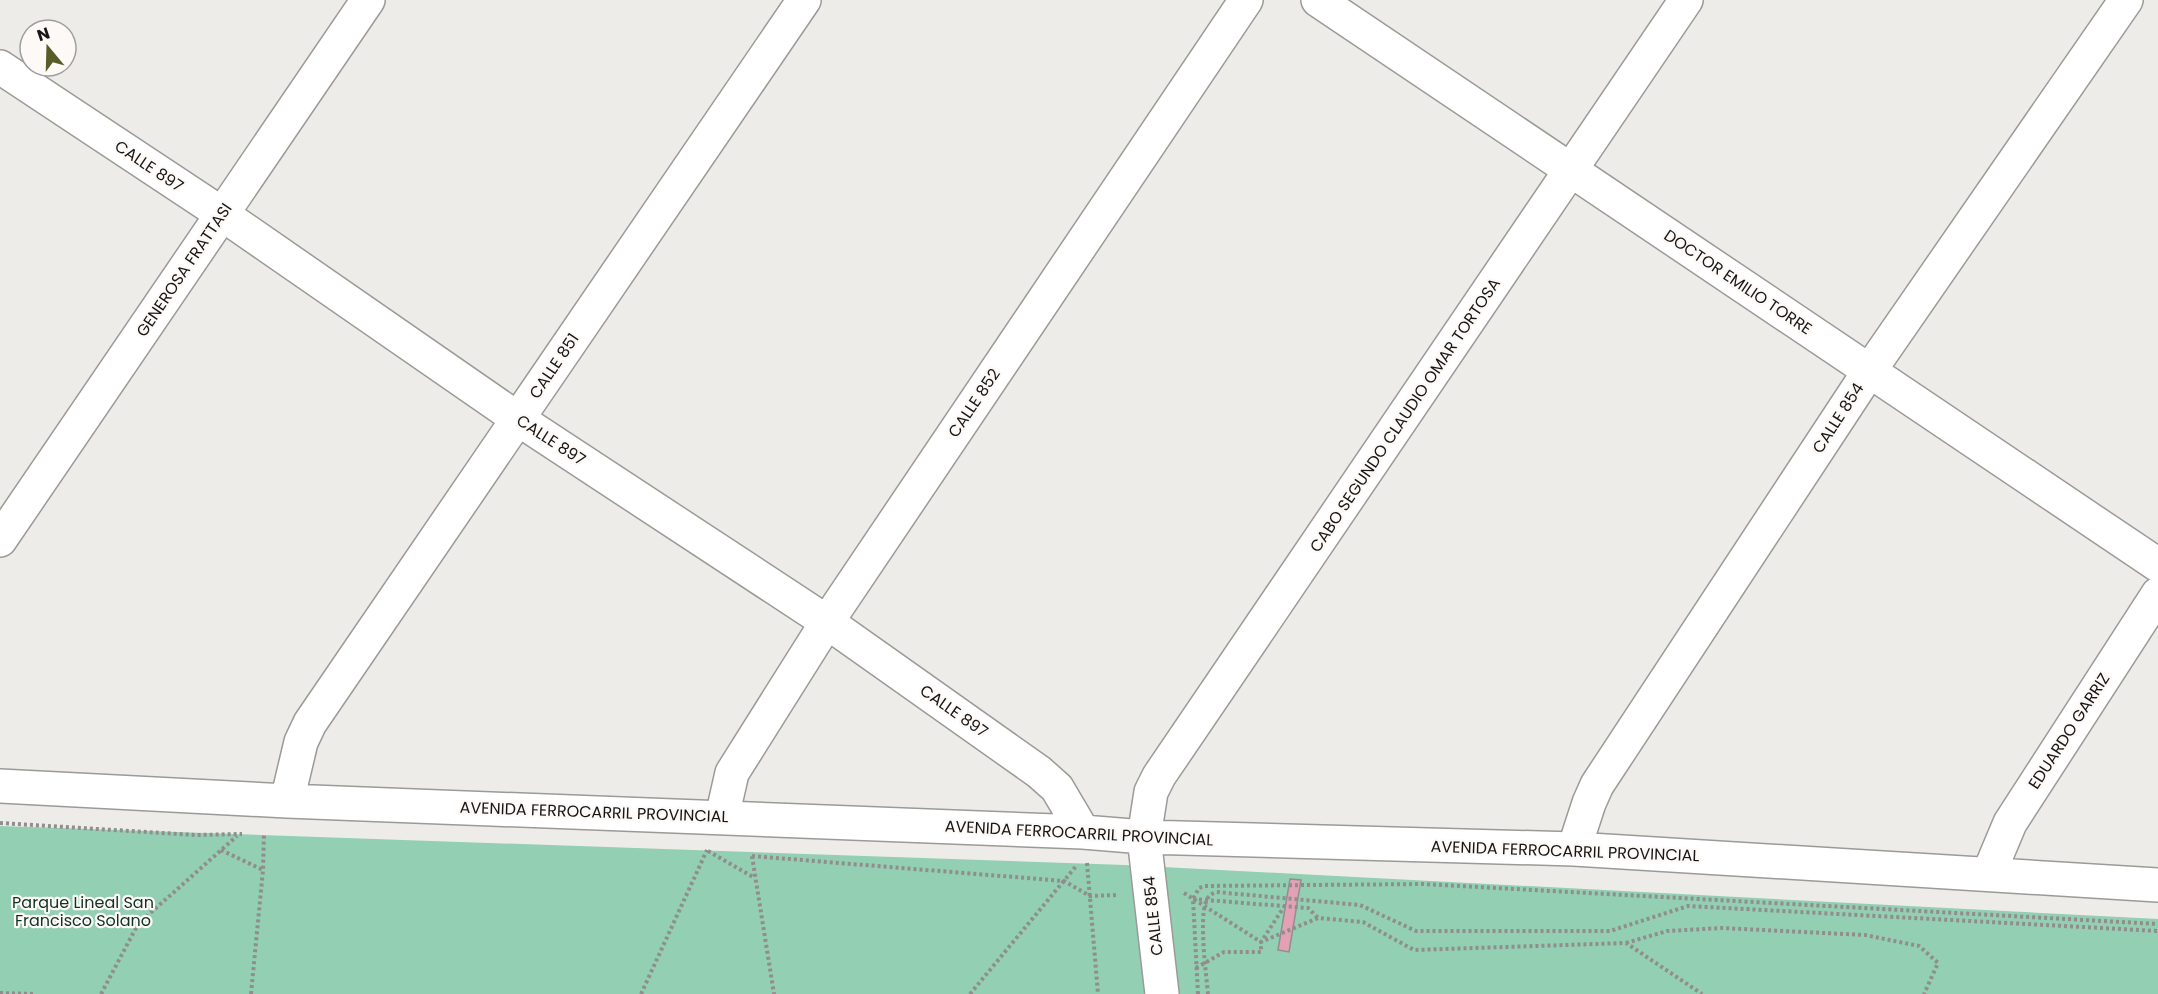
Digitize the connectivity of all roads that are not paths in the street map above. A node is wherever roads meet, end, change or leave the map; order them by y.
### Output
1 (368, 0) edge
2 (804, 0) edge
3 (1246, 0) edge
4 (1318, 0) edge
5 (1686, 0) edge
6 (2126, 0) edge
7 (0, 67) edge
8 (1571, 170) junction
9 (222, 214) junction
10 (1870, 370) junction
11 (518, 419) junction
12 (0, 540) edge
13 (2158, 564) edge
14 (2158, 594) edge
15 (827, 622) junction
16 (0, 786) edge
17 (287, 801) junction
18 (734, 818) junction
19 (1144, 837) junction
20 (1084, 843) junction
21 (1574, 849) junction
22 (1989, 873) junction
23 (2158, 885) edge
24 (1162, 994) edge

1 - 9 street, GENEROSA FRATTASI
2 - 11 street, CALLE 851
3 - 15 street, CALLE 852
4 - 8 street, DOCTOR EMILIO TORRE
5 - 8 street, CABO SEGUNDO CLAUDIO OMAR TORTOSA
6 - 10 street, CALLE 854
7 - 9 street, CALLE 897
8 - 10 street, DOCTOR EMILIO TORRE
8 - 19 street, CABO SEGUNDO CLAUDIO OMAR TORTOSA
9 - 11 street, CALLE 897
9 - 12 street, GENEROSA FRATTASI
10 - 13 street, DOCTOR EMILIO TORRE
10 - 21 street, CALLE 854
11 - 15 street, CALLE 897
11 - 17 street, CALLE 851
14 - 22 street, EDUARDO GARRIZ
15 - 18 street, CALLE 852
15 - 20 street, CALLE 897
16 - 17 street, AVENIDA FERROCARRIL PROVINCIAL
17 - 18 street, AVENIDA FERROCARRIL PROVINCIAL
18 - 20 street, AVENIDA FERROCARRIL PROVINCIAL
19 - 20 street, AVENIDA FERROCARRIL PROVINCIAL
19 - 21 street, AVENIDA FERROCARRIL PROVINCIAL
19 - 24 street, CALLE 854
21 - 22 street, AVENIDA FERROCARRIL PROVINCIAL
22 - 23 street, AVENIDA FERROCARRIL PROVINCIAL

